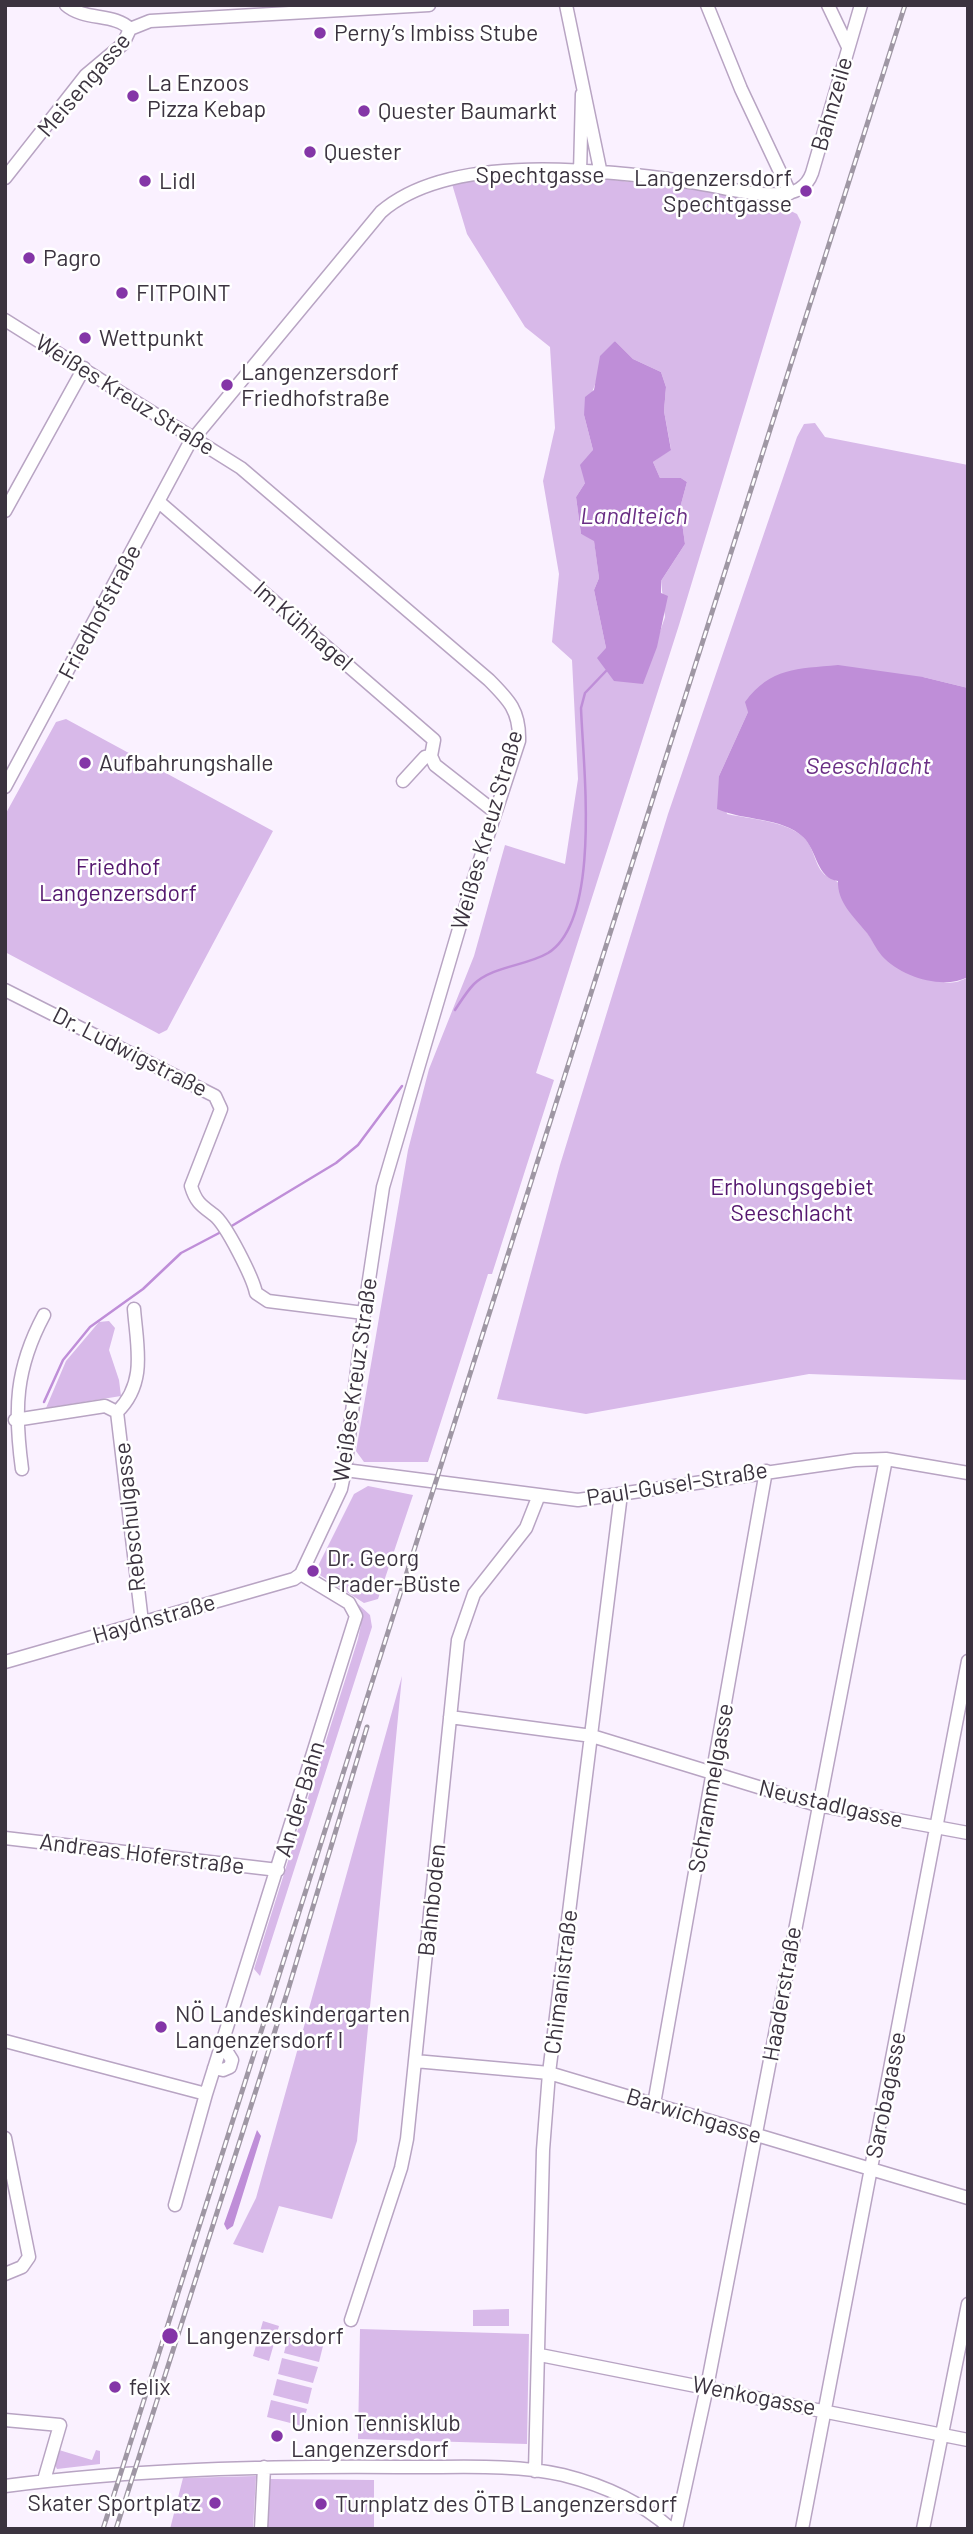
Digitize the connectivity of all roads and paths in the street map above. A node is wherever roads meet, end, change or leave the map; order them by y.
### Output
1 (66, 5) edge
2 (429, 5) edge
3 (566, 5) edge
4 (707, 5) edge
5 (828, 5) edge
6 (861, 5) edge
7 (130, 29) junction
8 (848, 47) junction
9 (583, 87) junction
10 (580, 173) junction
11 (601, 174) junction
12 (5, 178) edge
13 (790, 193) junction
14 (5, 320) edge
15 (84, 368) junction
16 (194, 437) junction
17 (159, 502) junction
18 (5, 511) edge
19 (431, 756) junction
20 (403, 781) dead end
21 (5, 787) edge
22 (495, 812) junction
23 (5, 990) edge
24 (134, 1309) dead end
25 (364, 1313) junction
26 (44, 1315) dead end
27 (117, 1412) junction
28 (15, 1420) junction
29 (886, 1459) junction
30 (22, 1469) dead end
31 (345, 1470) junction
32 (766, 1471) junction
33 (968, 1473) edge
34 (621, 1494) junction
35 (539, 1495) junction
36 (301, 1574) junction
37 (142, 1622) junction
38 (968, 1661) edge
39 (5, 1662) edge
40 (450, 1717) junction
41 (592, 1736) junction
42 (714, 1775) junction
43 (817, 1805) junction
44 (937, 1827) junction
45 (968, 1833) edge
46 (5, 1838) edge
47 (278, 1870) junction
48 (5, 2041) edge
49 (415, 2061) junction
50 (549, 2073) junction
51 (206, 2094) junction
52 (654, 2104) junction
53 (756, 2134) junction
54 (5, 2138) edge
55 (872, 2170) junction
56 (968, 2198) edge
57 (176, 2205) dead end
58 (5, 2274) edge
59 (968, 2304) edge
60 (351, 2320) dead end
61 (540, 2356) junction
62 (706, 2387) junction
63 (826, 2411) junction
64 (5, 2420) edge
65 (942, 2435) junction
66 (968, 2440) edge
67 (264, 2467) junction
68 (535, 2471) junction
69 (44, 2480) junction
70 (5, 2486) edge
71 (261, 2529) edge
72 (673, 2529) edge
73 (802, 2529) edge
74 (923, 2529) edge

1 - 7 street
2 - 7 street, Meisengasse
3 - 9 street
4 - 13 street
5 - 8 street
6 - 8 street, Bahnzeile
7 - 12 street, Meisengasse
8 - 13 street, Bahnzeile
9 - 10 street
9 - 11 street
10 - 11 street, Spechtgasse
10 - 16 street, Spechtgasse
11 - 13 street, Spechtgasse
14 - 15 street, Weißes Kreuz Straße
15 - 16 street, Weißes Kreuz Straße
15 - 18 street
16 - 17 street, Friedhofstraße
16 - 22 street, Weißes Kreuz Straße
17 - 19 street, Im Kühhagel
17 - 21 street, Friedhofstraße
19 - 20 street
19 - 22 street, Im Kühhagel
22 - 25 street, Weißes Kreuz Straße
23 - 25 street, Dr. Ludwigstraße
24 - 27 street, Rebschulgasse
25 - 31 street, Weißes Kreuz Straße
26 - 28 street
27 - 28 street, Rebschulgasse
27 - 37 street, Rebschulgasse
28 - 30 street
29 - 32 street, Paul-Gusel-Straße
29 - 33 street, Paul-Gusel-Straße
29 - 43 street, Haaderstraße
31 - 35 street, Paul-Gusel-Straße
31 - 36 street, Weißes Kreuz Straße
32 - 34 street, Paul-Gusel-Straße
32 - 42 street, Schrammelgasse
34 - 35 street, Paul-Gusel-Straße
34 - 41 street, Chimanistraße
35 - 40 street, Bahnboden
36 - 37 street, Haydnstraße
36 - 47 street, An der Bahn
37 - 39 street, Haydnstraße
38 - 44 street, Sarobagasse
40 - 41 street, Neustadlgasse
40 - 49 street, Bahnboden
41 - 42 street, Neustadlgasse
41 - 50 street, Chimanistraße
42 - 43 street, Neustadlgasse
42 - 52 street, Schrammelgasse
43 - 44 street, Neustadlgasse
43 - 53 street, Haaderstraße
44 - 45 street, Neustadlgasse
44 - 55 street, Sarobagasse
46 - 47 street, Andreas Hoferstraße
47 - 51 street, An der Bahn
48 - 51 street
49 - 50 street, Barwichgasse
49 - 60 street, Bahnboden
50 - 52 street, Barwichgasse
50 - 61 street, Chimanistraße
51 - 57 street, An der Bahn
52 - 53 street, Barwichgasse
53 - 55 street, Barwichgasse
53 - 62 street, Haaderstraße
54 - 58 street
55 - 56 street, Barwichgasse
55 - 63 street, Sarobagasse
59 - 65 street
61 - 62 street, Wenkogasse
61 - 68 street, Chimanistraße
62 - 63 street, Wenkogasse
62 - 72 street, Haaderstraße
63 - 65 street, Wenkogasse
63 - 73 street, Sarobagasse
64 - 69 street
65 - 66 street, Wenkogasse
65 - 74 street
67 - 68 street
67 - 69 street
67 - 71 street
68 - 72 street
69 - 70 street

